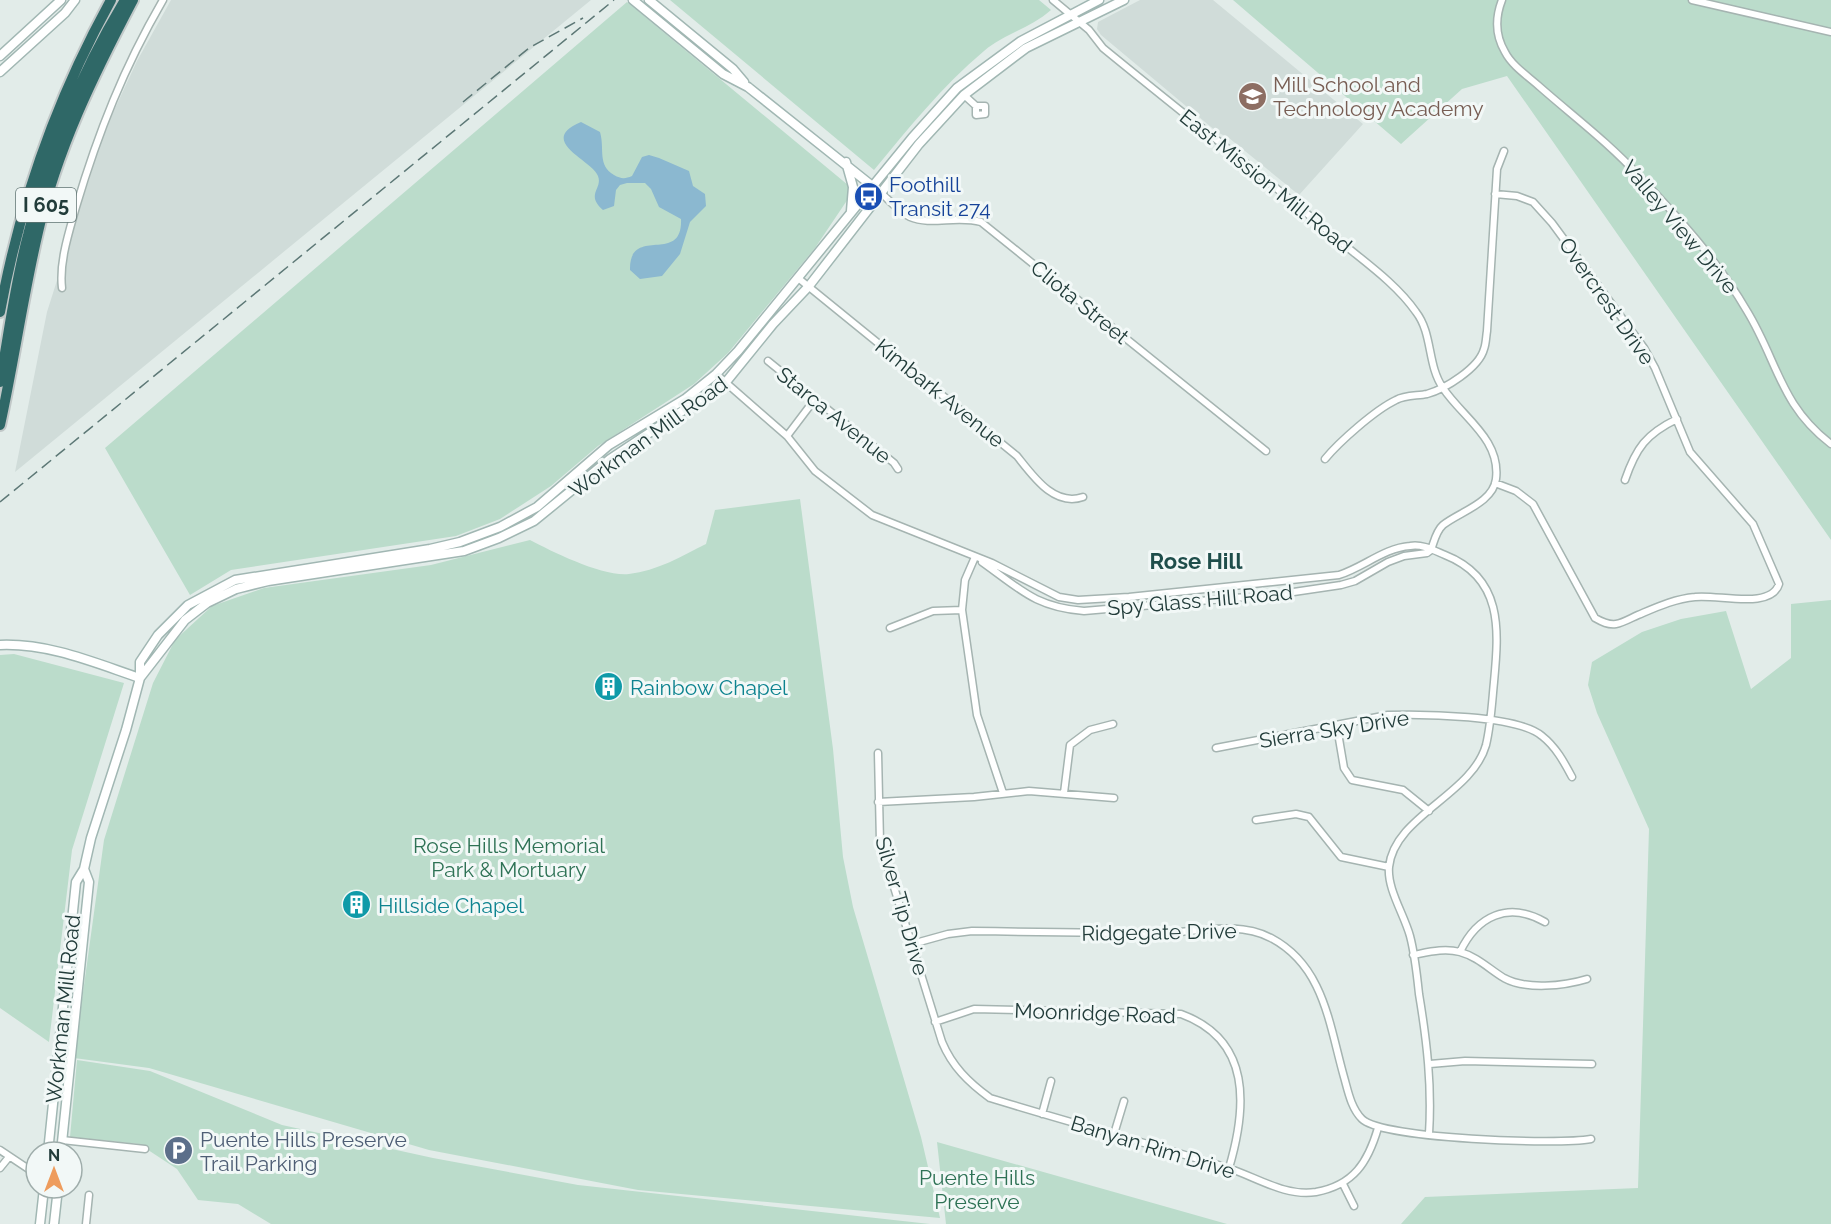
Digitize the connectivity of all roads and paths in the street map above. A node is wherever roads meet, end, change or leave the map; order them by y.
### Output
1 (61, 0) edge
2 (75, 0) edge
3 (111, 0) edge
4 (123, 0) edge
5 (133, 0) edge
6 (163, 0) edge
7 (633, 0) edge
8 (649, 0) edge
9 (1053, 0) edge
10 (1099, 0) edge
11 (1124, 0) edge
12 (1502, 0) edge
13 (1692, 0) edge
14 (1071, 15) junction
15 (1080, 22) junction
16 (1831, 32) edge
17 (0, 56) edge
18 (0, 72) edge
19 (748, 87) junction
20 (957, 88) junction
21 (964, 95) junction
22 (974, 104) dead end
23 (927, 135) junction
24 (1504, 151) dead end
25 (845, 162) junction
26 (873, 186) junction
27 (880, 192) junction
28 (1495, 194) junction
29 (851, 212) junction
30 (798, 278) junction
31 (809, 286) junction
32 (62, 288) dead end
33 (0, 312) edge
34 (0, 353) edge
35 (768, 361) dead end
36 (716, 374) junction
37 (0, 382) edge
38 (726, 382) junction
39 (1442, 387) junction
40 (815, 399) junction
41 (1677, 419) junction
42 (0, 425) edge
43 (787, 436) junction
44 (1831, 444) edge
45 (1266, 451) dead end
46 (1325, 459) dead end
47 (898, 469) dead end
48 (1625, 480) dead end
49 (1496, 483) junction
50 (1083, 497) dead end
51 (1431, 550) junction
52 (975, 557) junction
53 (962, 610) junction
54 (890, 628) dead end
55 (0, 645) edge
56 (140, 678) junction
57 (1490, 720) junction
58 (1113, 724) dead end
59 (1337, 727) junction
60 (1216, 748) dead end
61 (878, 753) dead end
62 (1572, 777) dead end
63 (1003, 793) junction
64 (1064, 793) junction
65 (1114, 798) dead end
66 (878, 802) junction
67 (1429, 811) junction
68 (1256, 820) dead end
69 (1389, 867) junction
70 (84, 869) junction
71 (1545, 922) dead end
72 (912, 945) junction
73 (1460, 952) junction
74 (1413, 955) junction
75 (1587, 979) dead end
76 (935, 1022) junction
77 (1430, 1064) junction
78 (1592, 1064) dead end
79 (1051, 1081) dead end
80 (1124, 1101) dead end
81 (1041, 1114) junction
82 (1378, 1128) junction
83 (1114, 1134) junction
84 (1429, 1134) junction
85 (1591, 1139) dead end
86 (49, 1140) edge
87 (62, 1140) edge
88 (84, 1142) edge
89 (145, 1149) dead end
90 (0, 1150) edge
91 (9, 1157) junction
92 (24, 1166) edge
93 (0, 1168) edge
94 (1229, 1168) junction
95 (1343, 1184) junction
96 (89, 1195) dead end
97 (43, 1200) edge
98 (57, 1200) edge
99 (1353, 1206) dead end
100 (40, 1224) edge
101 (54, 1224) edge
102 (86, 1224) edge

1 - 17 main road
2 - 18 main road
3 - 33 highway, I 605
4 - 34 highway
4 - 37 highway
5 - 42 highway, I 605
6 - 32 street
7 - 19 main road
8 - 19 main road
9 - 14 street, East Mission Mill Road
10 - 14 main road, Workman Mill Road
11 - 15 main road, Workman Mill Road
12 - 44 street, Valley View Drive
13 - 16 street
14 - 15 street, East Mission Mill Road
14 - 20 main road, Workman Mill Road
15 - 21 main road, Workman Mill Road
15 - 39 street, East Mission Mill Road
19 - 25 main road
20 - 23 main road
20 - 26 main road, Workman Mill Road
21 - 22 street
21 - 23 main road, Workman Mill Road
23 - 27 main road, Workman Mill Road
24 - 28 street
25 - 26 main road
25 - 29 main road
26 - 27 main road
26 - 29 main road, Workman Mill Road
27 - 31 main road, Workman Mill Road
27 - 45 street, Cliota Street
28 - 39 street
28 - 41 street, Overcrest Drive
29 - 30 main road, Workman Mill Road
30 - 31 street, Kimbark Avenue
30 - 36 main road, Workman Mill Road
31 - 38 main road, Workman Mill Road
31 - 50 street, Kimbark Avenue
35 - 40 street, Starca Avenue
36 - 38 street, Spy Glass Hill Road
36 - 56 main road, Workman Mill Road
38 - 43 street, Spy Glass Hill Road
38 - 56 main road, Workman Mill Road
39 - 46 street
39 - 49 street, East Mission Mill Road
40 - 43 street
40 - 47 street, Starca Avenue
41 - 48 street
41 - 49 street, Overcrest Drive
43 - 52 street, Spy Glass Hill Road
49 - 51 street
51 - 52 street, Spy Glass Hill Road
51 - 52 street, Spy Glass Hill Road
51 - 57 street, Spy Glass Hill Road
52 - 53 street
53 - 54 street
53 - 63 street
55 - 56 main road
56 - 70 main road, Workman Mill Road
57 - 59 street, Sierra Sky Drive
57 - 62 street, Sierra Sky Drive
57 - 67 street, Spy Glass Hill Road
58 - 64 street
59 - 60 street, Sierra Sky Drive
59 - 67 street
61 - 66 street, Silver Tip Drive
63 - 64 street
63 - 66 street
64 - 65 street
66 - 72 street, Silver Tip Drive
67 - 69 street, Spy Glass Hill Road
68 - 69 street
69 - 74 street
70 - 86 main road, Workman Mill Road
70 - 87 main road, Workman Mill Road
71 - 73 street
72 - 76 street, Silver Tip Drive
72 - 82 street, Ridgegate Drive
73 - 74 street
73 - 75 street
74 - 77 street
76 - 81 street, Banyan Rim Drive
76 - 94 street, Moonridge Road
77 - 78 street
77 - 84 street
79 - 81 street
80 - 83 street
81 - 83 street, Banyan Rim Drive
82 - 84 street
82 - 95 street
83 - 94 street, Banyan Rim Drive
84 - 85 street
88 - 89 street
90 - 91 street
91 - 92 street
91 - 93 street
94 - 95 street, Banyan Rim Drive
95 - 99 street
96 - 102 street
97 - 100 main road
98 - 101 main road

